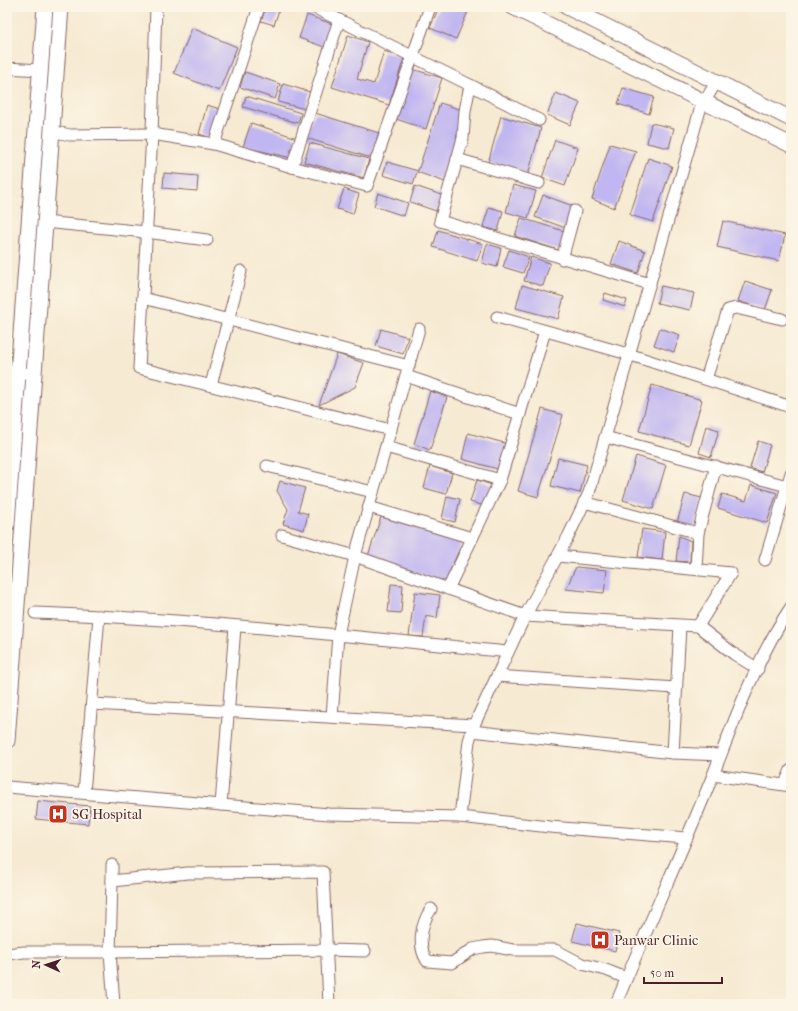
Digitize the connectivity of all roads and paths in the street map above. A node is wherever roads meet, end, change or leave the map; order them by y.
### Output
1 (45, 7) edge
2 (61, 7) edge
3 (156, 7) edge
4 (259, 7) edge
5 (313, 7) edge
6 (430, 7) edge
7 (514, 7) edge
8 (567, 7) edge
9 (339, 20) junction
10 (413, 57) junction
11 (7, 68) edge
12 (40, 70) junction
13 (716, 82) junction
14 (470, 85) junction
15 (704, 102) junction
16 (791, 119) edge
17 (539, 120) dead end
18 (51, 131) junction
19 (152, 134) junction
20 (214, 144) junction
21 (791, 145) edge
22 (457, 159) junction
23 (292, 166) junction
24 (539, 183) dead end
25 (575, 211) dead end
26 (44, 222) junction
27 (146, 232) junction
28 (207, 240) dead end
29 (562, 258) junction
30 (241, 271) dead end
31 (650, 284) junction
32 (143, 298) junction
33 (497, 317) dead end
34 (782, 319) dead end
35 (228, 320) junction
36 (420, 328) dead end
37 (545, 331) junction
38 (628, 354) junction
39 (12, 371) edge
40 (408, 371) junction
41 (33, 374) junction
42 (706, 379) junction
43 (211, 385) junction
44 (791, 407) edge
45 (520, 414) junction
46 (391, 430) junction
47 (605, 437) junction
48 (386, 447) junction
49 (267, 466) dead end
50 (716, 466) junction
51 (791, 473) edge
52 (500, 480) junction
53 (789, 486) edge
54 (8, 491) edge
55 (373, 492) junction
56 (584, 502) junction
57 (8, 506) edge
58 (369, 506) junction
59 (7, 524) edge
60 (698, 533) junction
61 (282, 535) dead end
62 (472, 538) junction
63 (355, 556) junction
64 (558, 556) junction
65 (765, 560) dead end
66 (696, 569) junction
67 (448, 589) junction
68 (791, 607) edge
69 (35, 613) dead end
70 (99, 616) junction
71 (525, 616) junction
72 (680, 626) junction
73 (698, 626) junction
74 (235, 627) junction
75 (338, 635) junction
76 (508, 652) junction
77 (758, 669) junction
78 (497, 676) junction
79 (676, 688) junction
80 (92, 704) junction
81 (228, 712) junction
82 (332, 717) junction
83 (8, 720) edge
84 (473, 728) junction
85 (7, 741) edge
86 (673, 753) junction
87 (720, 755) junction
88 (791, 770) edge
89 (713, 775) junction
90 (788, 785) edge
91 (7, 787) edge
92 (84, 793) junction
93 (221, 805) junction
94 (460, 817) junction
95 (686, 838) junction
96 (112, 865) dead end
97 (112, 881) junction
98 (431, 909) dead end
99 (326, 950) junction
100 (365, 951) dead end
101 (110, 952) junction
102 (7, 954) edge
103 (626, 978) junction
104 (114, 1004) edge
105 (329, 1004) edge
106 (616, 1004) edge

1 - 12 street
2 - 18 street
3 - 19 street
4 - 20 street
5 - 9 street
6 - 10 street
7 - 15 street
8 - 13 street
9 - 10 street
9 - 23 street
10 - 14 street
10 - 23 street
11 - 12 street
12 - 39 street
13 - 15 street
13 - 16 street
14 - 17 street
14 - 22 street
15 - 21 street
15 - 31 street
18 - 19 street
18 - 26 street
19 - 20 street
19 - 27 street
20 - 23 street
22 - 24 street
22 - 29 street
25 - 29 street
26 - 27 street
26 - 41 street
27 - 28 street
27 - 32 street
29 - 31 street
30 - 35 street
31 - 38 street
32 - 35 street
32 - 43 street
33 - 37 street
34 - 42 street
35 - 40 street
35 - 43 street
36 - 40 street
37 - 38 street
37 - 45 street
38 - 42 street
38 - 47 street
39 - 41 street
39 - 54 street
40 - 45 street
40 - 46 street
41 - 83 street
42 - 44 street
43 - 46 street
45 - 52 street
46 - 48 street
47 - 50 street
47 - 56 street
48 - 52 street
48 - 55 street
49 - 55 street
50 - 53 street
50 - 60 street
51 - 53 street
52 - 62 street
53 - 65 street
54 - 57 street
55 - 58 street
56 - 60 street
56 - 64 street
57 - 59 street
58 - 62 street
58 - 63 street
60 - 66 street
61 - 63 street
62 - 67 street
63 - 67 street
63 - 75 street
64 - 66 street
64 - 71 street
66 - 73 street
67 - 71 street
68 - 77 street
69 - 70 street
70 - 74 street
70 - 80 street
71 - 72 street
71 - 76 street
72 - 73 street
72 - 79 street
73 - 77 street
74 - 75 street
74 - 81 street
75 - 76 street
75 - 82 street
76 - 78 street
77 - 87 street
78 - 79 street
78 - 84 street
79 - 86 street
80 - 81 street
80 - 92 street
81 - 82 street
81 - 93 street
82 - 84 street
83 - 85 street
84 - 86 street
84 - 94 street
86 - 87 street
87 - 89 street
88 - 90 street
89 - 90 street
89 - 95 street
91 - 92 street
92 - 93 street
93 - 94 street
94 - 95 street
95 - 103 street
96 - 97 street
97 - 99 street
97 - 101 street
98 - 103 street
99 - 100 street
99 - 101 street
99 - 105 street
101 - 102 street
101 - 104 street
103 - 106 street

